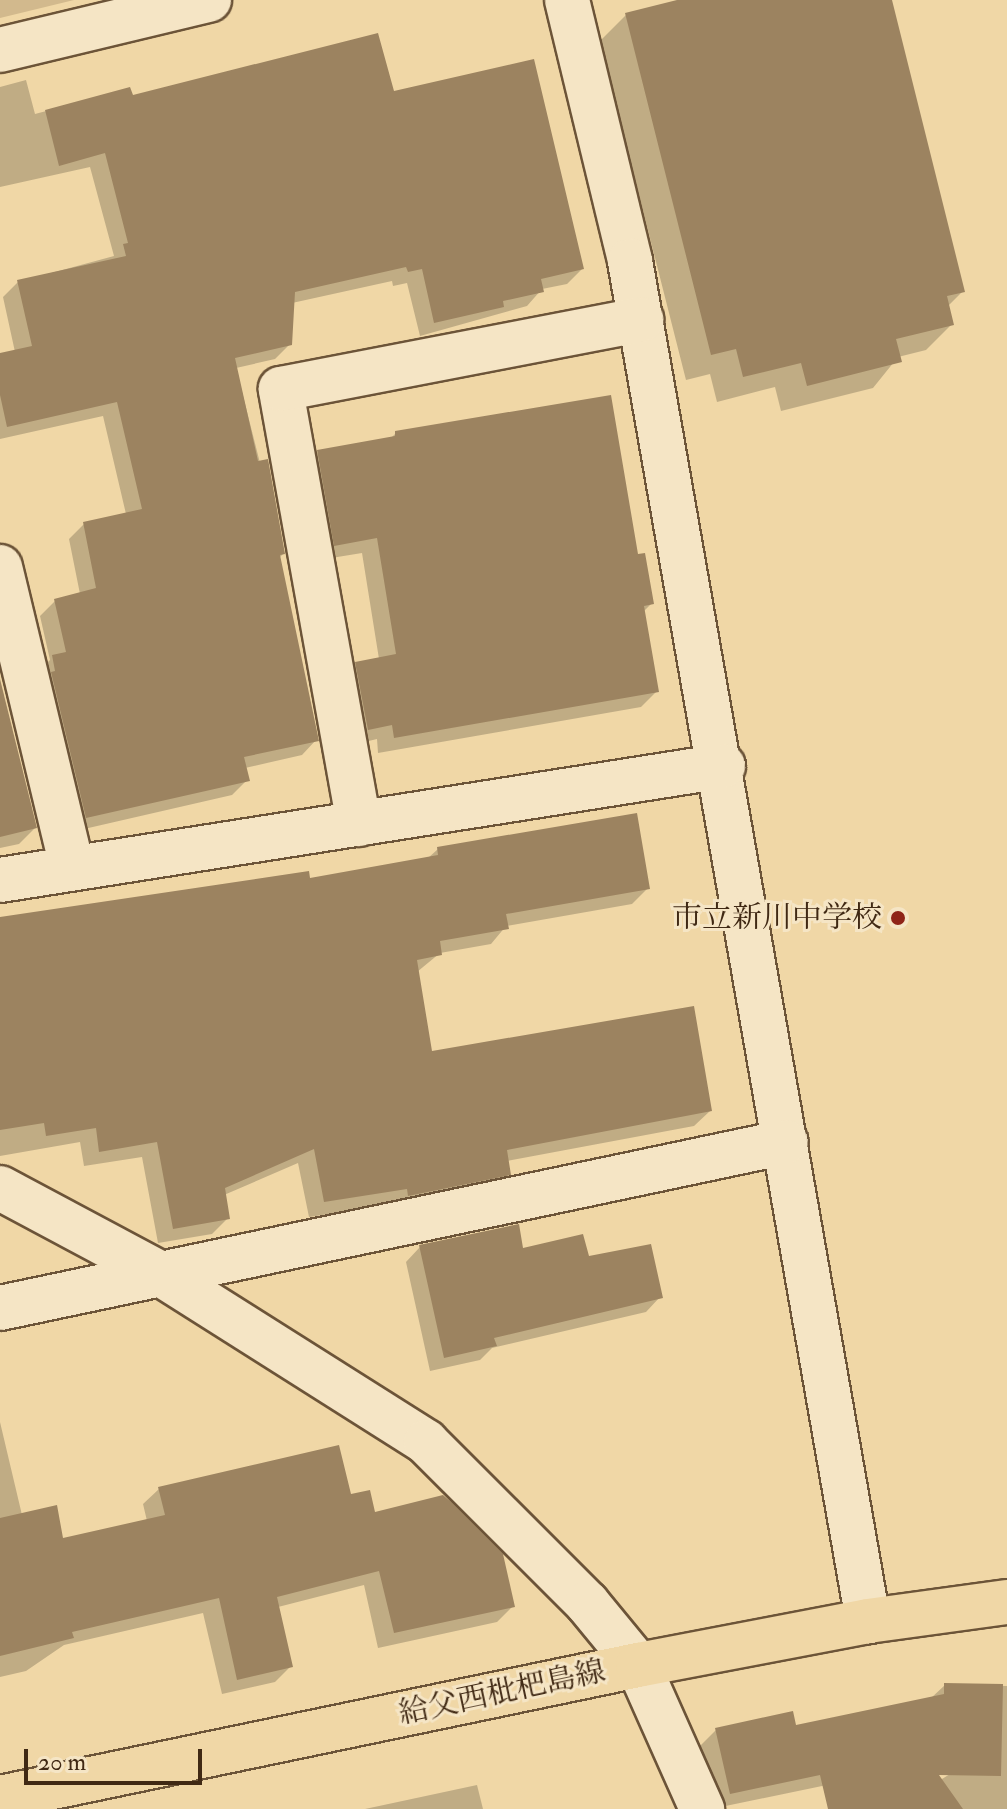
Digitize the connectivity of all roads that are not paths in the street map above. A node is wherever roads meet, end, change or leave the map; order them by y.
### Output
1 (209, 0) edge
2 (567, 0) edge
3 (139, 8) edge
4 (0, 50) edge
5 (641, 320) junction
6 (0, 567) edge
7 (723, 766) junction
8 (359, 824) junction
9 (72, 868) junction
10 (0, 880) edge
11 (786, 1142) junction
12 (0, 1188) edge
13 (159, 1273) junction
14 (0, 1308) edge
15 (1007, 1602) edge
16 (868, 1621) junction
17 (638, 1665) junction
18 (0, 1798) edge
19 (702, 1809) edge

1 - 3 street
2 - 5 street
3 - 4 street
5 - 7 street
5 - 8 street
6 - 9 street
7 - 8 street
7 - 11 street
8 - 9 street
9 - 10 street
11 - 13 street
11 - 16 street
12 - 13 street
13 - 14 street
13 - 17 street
15 - 16 main road, 給父西枇杷島線
16 - 17 main road, 給父西枇杷島線
17 - 18 main road, 給父西枇杷島線
17 - 19 street

